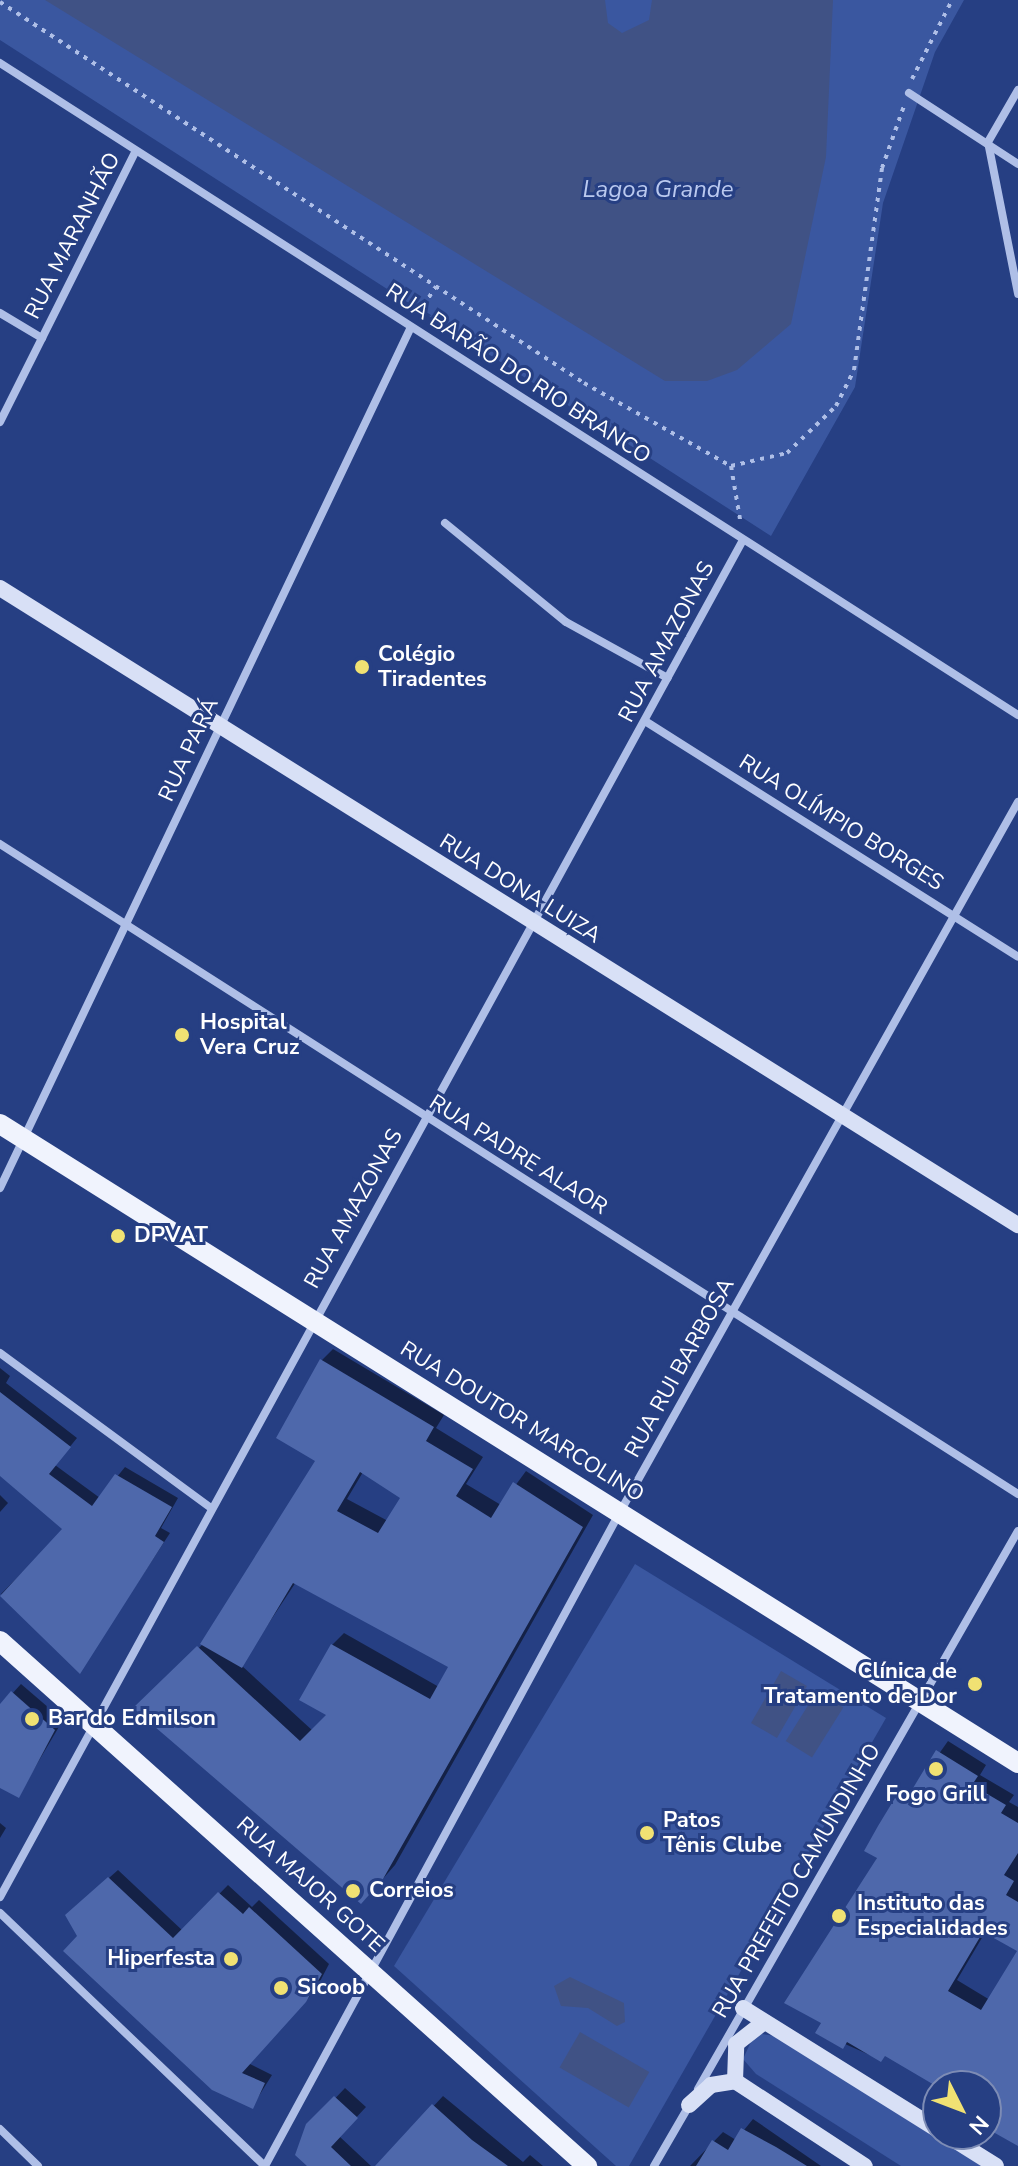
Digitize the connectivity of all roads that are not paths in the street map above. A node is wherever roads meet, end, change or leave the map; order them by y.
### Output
1 (0, 63) edge
2 (1018, 90) edge
3 (909, 93) road end
4 (988, 142) junction
5 (136, 151) junction
6 (1018, 164) edge
7 (1018, 294) edge
8 (0, 313) edge
9 (411, 327) junction
10 (42, 338) junction
11 (0, 422) edge
12 (445, 523) dead end
13 (743, 540) junction
14 (0, 588) edge
15 (668, 678) junction
16 (1018, 715) edge
17 (645, 721) junction
18 (220, 727) junction
19 (1018, 802) edge
20 (0, 844) edge
21 (954, 914) junction
22 (535, 924) junction
23 (125, 926) junction
24 (1018, 957) edge
25 (841, 1116) junction
26 (426, 1118) junction
27 (0, 1124) edge
28 (23, 1140) junction
29 (0, 1188) edge
30 (1018, 1225) edge
31 (732, 1311) junction
32 (313, 1319) junction
33 (0, 1353) edge
34 (1018, 1494) edge
35 (211, 1508) junction
36 (620, 1512) junction
37 (1018, 1531) edge
38 (0, 1641) edge
39 (921, 1705) junction
40 (94, 1725) junction
41 (1018, 1763) edge
42 (0, 1897) edge
43 (0, 1913) edge
44 (371, 1972) junction
45 (743, 2008) junction
46 (764, 2022) junction
47 (735, 2081) junction
48 (689, 2105) junction
49 (922, 2120) edge
50 (0, 2129) edge
51 (970, 2150) edge
52 (38, 2166) edge
53 (265, 2166) edge
54 (587, 2166) edge
55 (654, 2166) edge
56 (865, 2166) edge
57 (996, 2166) edge

1 - 5 street, RUA BARÃO DO RIO BRANCO
2 - 4 street
3 - 4 street
4 - 6 street
4 - 7 street
5 - 9 street, RUA BARÃO DO RIO BRANCO
5 - 10 street, RUA MARANHÃO
8 - 10 street
9 - 13 street, RUA BARÃO DO RIO BRANCO
9 - 18 street, RUA PARÁ
10 - 11 street, RUA MARANHÃO
12 - 15 street
13 - 15 street, RUA AMAZONAS
13 - 16 street, RUA BARÃO DO RIO BRANCO
14 - 18 street, RUA DONA LUIZA
15 - 17 street, RUA AMAZONAS
17 - 21 street, RUA OLÍMPIO BORGES
17 - 22 street, RUA AMAZONAS
18 - 22 street, RUA DONA LUIZA
18 - 23 street, RUA PARÁ
19 - 21 street, RUA RUI BARBOSA
20 - 23 street, RUA PADRE ALAOR
21 - 24 street, RUA OLÍMPIO BORGES
21 - 25 street, RUA RUI BARBOSA
22 - 25 street, RUA DONA LUIZA
22 - 26 street, RUA AMAZONAS
23 - 26 street, RUA PADRE ALAOR
23 - 28 street, RUA PARÁ
25 - 30 street, RUA DONA LUIZA
25 - 31 street, RUA RUI BARBOSA
26 - 31 street, RUA PADRE ALAOR
26 - 32 street, RUA AMAZONAS
27 - 28 main road, RUA DOUTOR MARCOLINO
28 - 29 street, RUA PARÁ
28 - 32 main road, RUA DOUTOR MARCOLINO
31 - 34 street, RUA PADRE ALAOR
31 - 36 street, RUA RUI BARBOSA
32 - 35 street, RUA AMAZONAS
32 - 36 main road, RUA DOUTOR MARCOLINO
33 - 35 street
35 - 40 street, RUA AMAZONAS
36 - 39 main road, RUA DOUTOR MARCOLINO
36 - 44 street, RUA RUI BARBOSA
37 - 39 street, RUA PREFEITO CAMUNDINHO
38 - 40 main road, RUA MAJOR GOTE
39 - 41 main road, RUA DOUTOR MARCOLINO
39 - 45 street, RUA PREFEITO CAMUNDINHO
40 - 42 street, RUA AMAZONAS
40 - 44 main road, RUA MAJOR GOTE
43 - 53 street
44 - 53 street, RUA RUI BARBOSA
44 - 54 main road, RUA MAJOR GOTE
45 - 46 street
45 - 48 street, RUA PREFEITO CAMUNDINHO
46 - 47 street
46 - 49 street
47 - 48 street
47 - 56 street
48 - 55 street, RUA PREFEITO CAMUNDINHO
50 - 52 street
51 - 57 street

